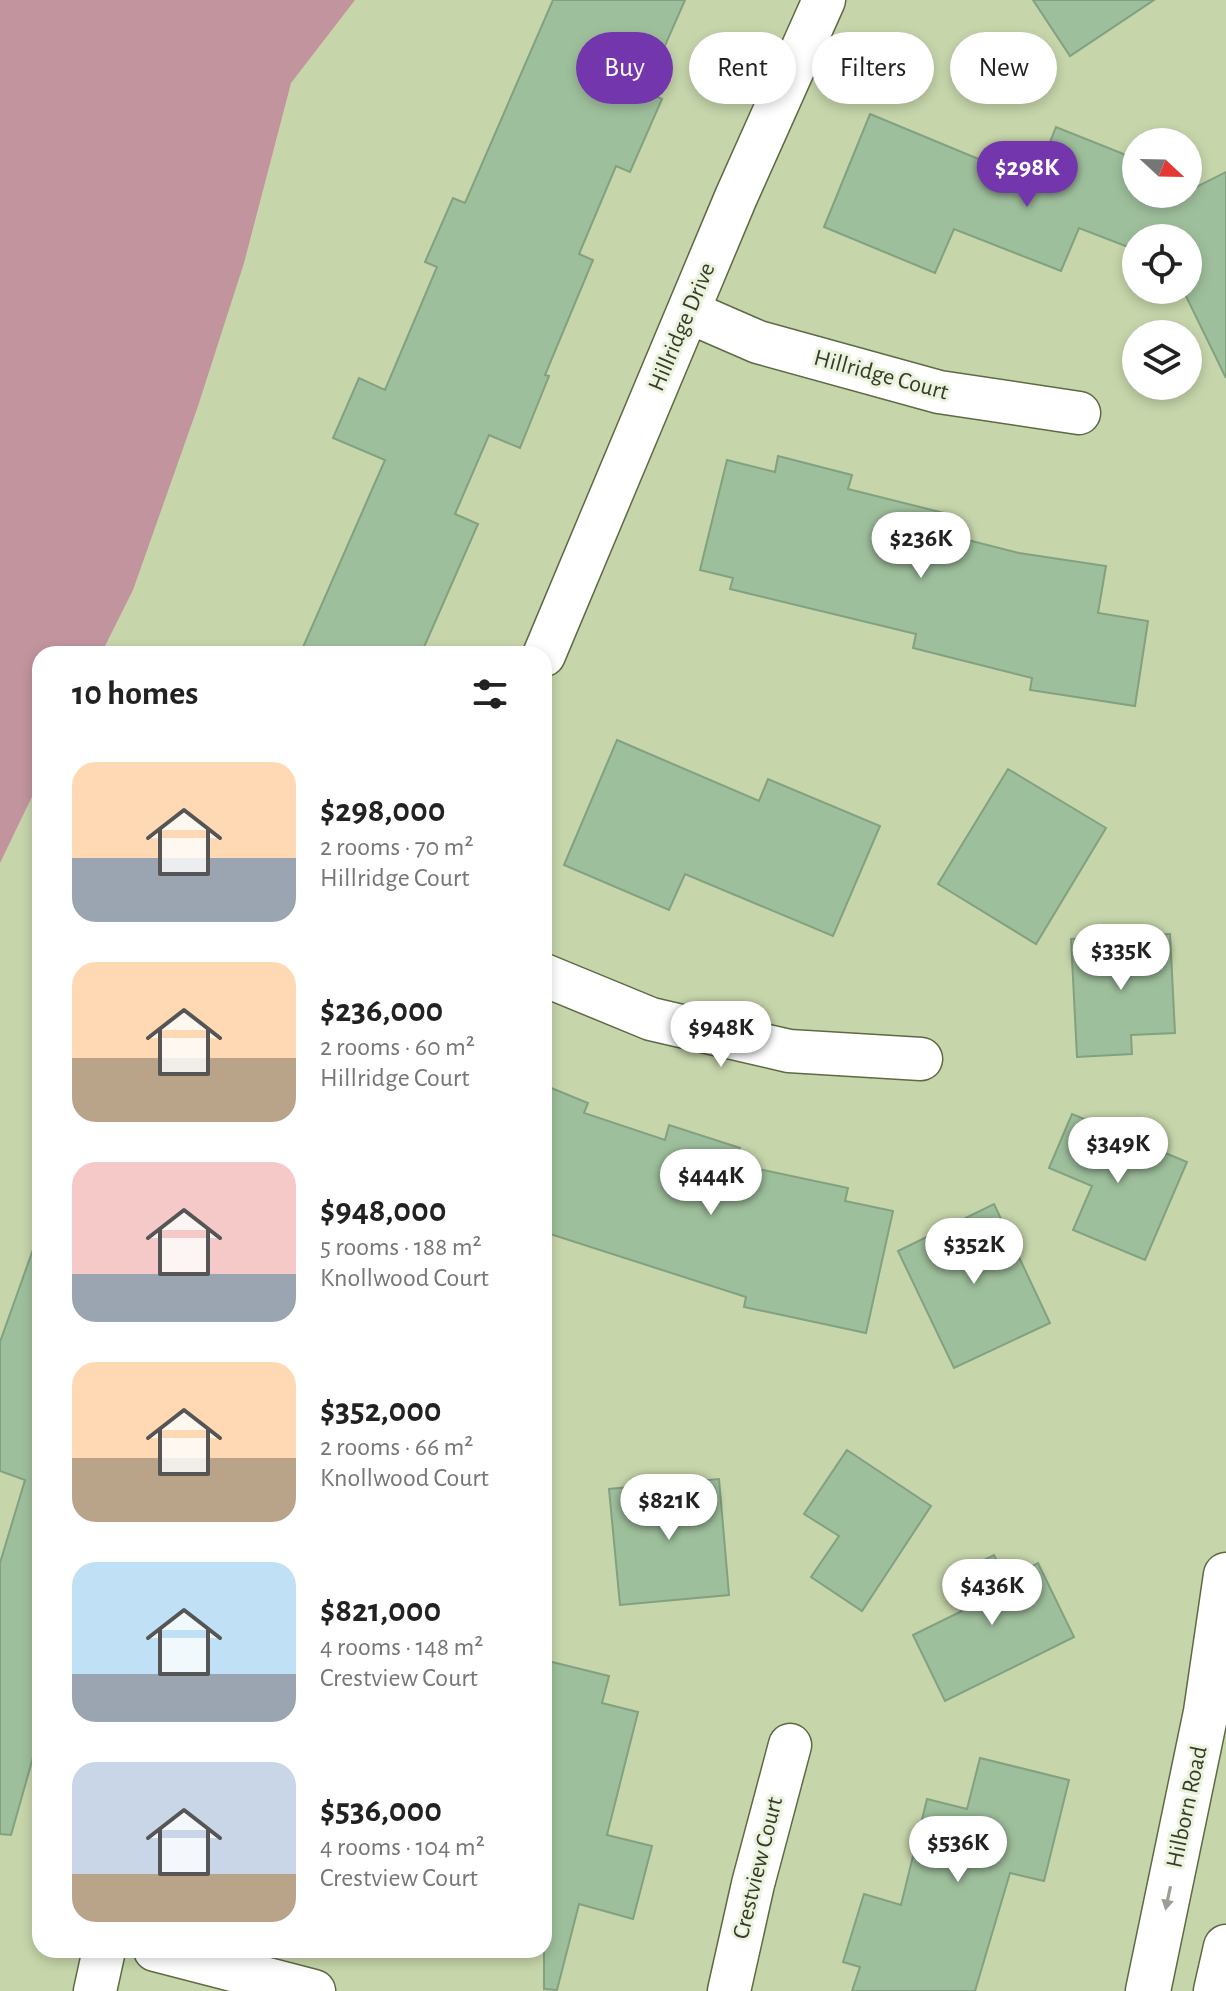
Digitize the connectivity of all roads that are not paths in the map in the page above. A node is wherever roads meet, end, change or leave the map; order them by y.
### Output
1 (824, 0) edge
2 (689, 312) junction
3 (1079, 413) dead end
4 (548, 646) edge
5 (552, 978) edge
6 (921, 1059) dead end
7 (1226, 1575) edge
8 (790, 1745) dead end
9 (1226, 1947) edge
10 (102, 1958) edge
11 (186, 1958) edge
12 (95, 1991) edge
13 (314, 1991) edge
14 (729, 1991) edge
15 (1148, 1991) edge
16 (1216, 1991) edge

1 - 2 street, Hillridge Drive
2 - 3 street, Hillridge Court
2 - 4 street, Hillridge Drive
5 - 6 street
7 -> 15 street, Hilborn Road
8 - 14 street, Crestview Court
9 - 16 street
10 - 12 street
11 - 13 street

